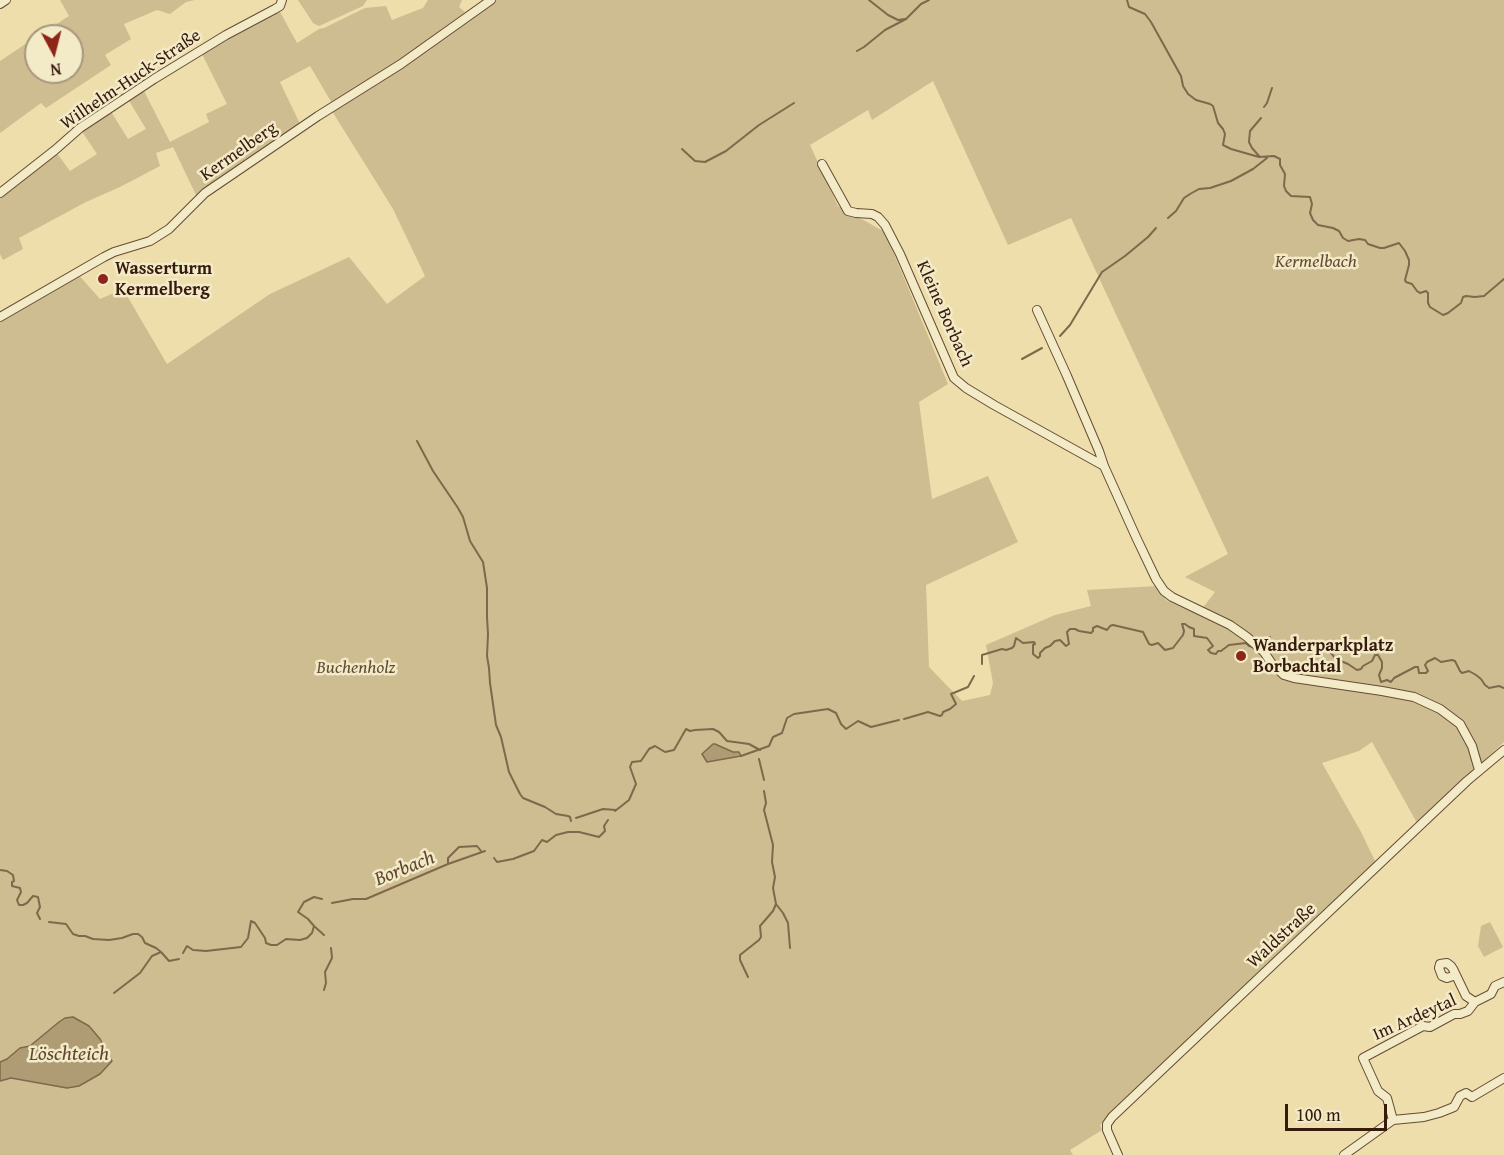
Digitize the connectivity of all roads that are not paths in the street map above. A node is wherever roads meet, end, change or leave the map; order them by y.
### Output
1 (6, 0) edge
2 (282, 0) edge
3 (491, 0) edge
4 (0, 4) edge
5 (822, 164) dead end
6 (0, 193) edge
7 (1037, 310) dead end
8 (0, 317) edge
9 (1104, 466) junction
10 (1504, 750) edge
11 (1479, 770) junction
12 (1456, 975) dead end
13 (1504, 982) edge
14 (1475, 1002) junction
15 (1504, 1078) edge
16 (1393, 1120) junction
17 (1118, 1155) edge
18 (1344, 1155) edge

1 - 4 street
2 - 6 street, Wilhelm-Huck-Straße
3 - 8 street, Kermelberg
5 - 9 street, Kleine Borbach
7 - 9 street
9 - 11 street
10 - 11 street, Waldstraße
11 - 17 street, Waldstraße
12 - 14 street, Im Ardeytal
13 - 14 street, Im Ardeytal
14 - 16 street, Im Ardeytal
15 - 16 street
16 - 18 street

